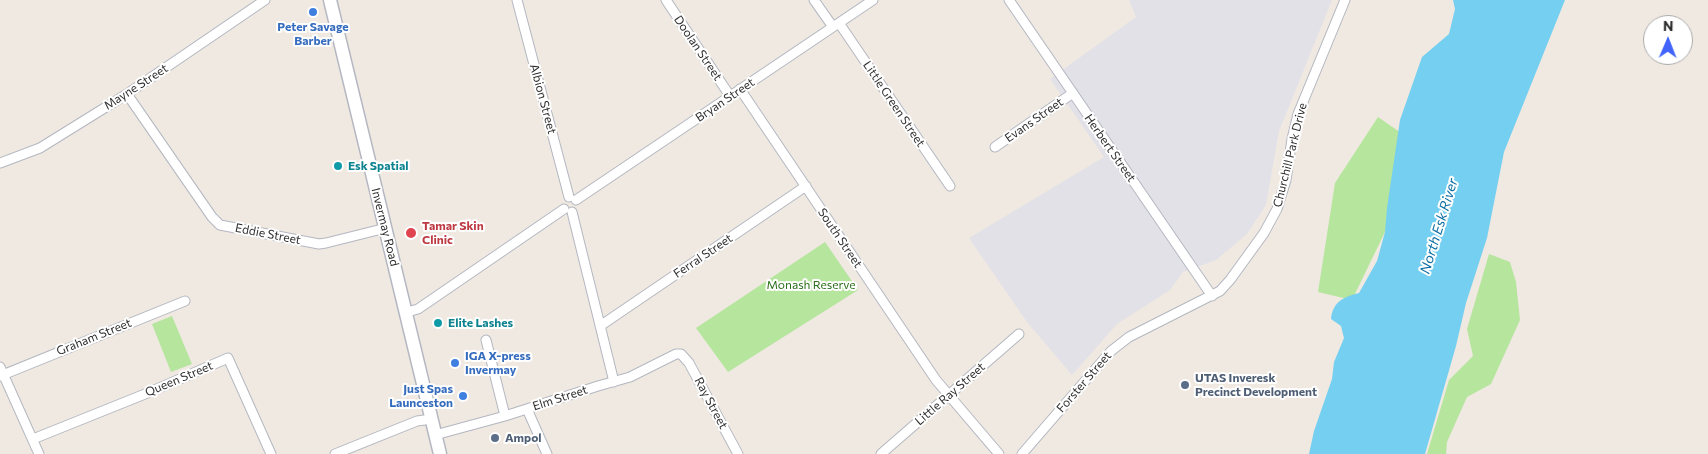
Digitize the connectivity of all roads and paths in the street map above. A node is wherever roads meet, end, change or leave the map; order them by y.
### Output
1 (265, 0) edge
2 (330, 0) edge
3 (517, 0) edge
4 (666, 0) edge
5 (814, 0) edge
6 (873, 0) edge
7 (1009, 0) edge
8 (1344, 0) edge
9 (836, 25) junction
10 (740, 89) junction
11 (1072, 93) junction
12 (127, 94) junction
13 (730, 96) junction
14 (995, 147) dead end
15 (0, 163) edge
16 (806, 186) junction
17 (950, 186) dead end
18 (573, 199) junction
19 (568, 210) junction
20 (386, 228) junction
21 (1212, 296) junction
22 (185, 301) dead end
23 (407, 312) junction
24 (600, 326) junction
25 (1018, 334) dead end
26 (486, 340) dead end
27 (681, 354) joint
28 (1, 372) edge
29 (614, 382) junction
30 (949, 395) junction
31 (527, 409) junction
32 (504, 416) junction
33 (432, 418) junction
34 (436, 435) junction
35 (33, 439) junction
36 (39, 454) edge
37 (271, 454) edge
38 (335, 454) edge
39 (440, 454) edge
40 (547, 454) edge
41 (738, 454) edge
42 (881, 454) edge
43 (1000, 454) edge
44 (1022, 454) edge

1 - 12 street, Mayne Street
2 - 20 main road, Invermay Road
3 - 18 street, Albion Street
4 - 13 street, Doolan Street
5 - 9 street, Little Green Street
6 - 9 street, Bryan Street
7 - 11 street, Herbert Street
8 - 21 street, Churchill Park Drive
9 - 10 street, Bryan Street
9 - 17 street, Little Green Street
10 - 13 street, Bryan Street
10 - 16 street, South Street
11 - 14 street, Evans Street
11 - 21 street, Herbert Street
12 - 15 street, Mayne Street
12 - 20 street, Eddie Street
13 - 18 street, Bryan Street
16 - 24 street, Ferral Street
16 - 30 street, South Street
18 - 19 street
18 - 19 street
19 - 23 street
19 - 24 street
20 - 23 main road, Invermay Road
21 - 44 street, Forster Street
22 - 28 street, Graham Street
23 - 33 main road, Invermay Road
24 - 29 street
25 - 30 street, Little Ray Street
26 - 32 street
27 - 29 street, Elm Street
27 - 41 street, Ray Street
28 - 35 street
29 - 31 street, Elm Street
30 - 42 street, Little Ray Street
30 - 43 street, South Street
31 - 32 street, Elm Street
31 - 40 street
32 - 34 street, Elm Street
33 - 34 main road, Invermay Road
33 - 38 street
34 - 39 main road, Invermay Road
35 - 36 street
35 - 37 street, Queen Street

